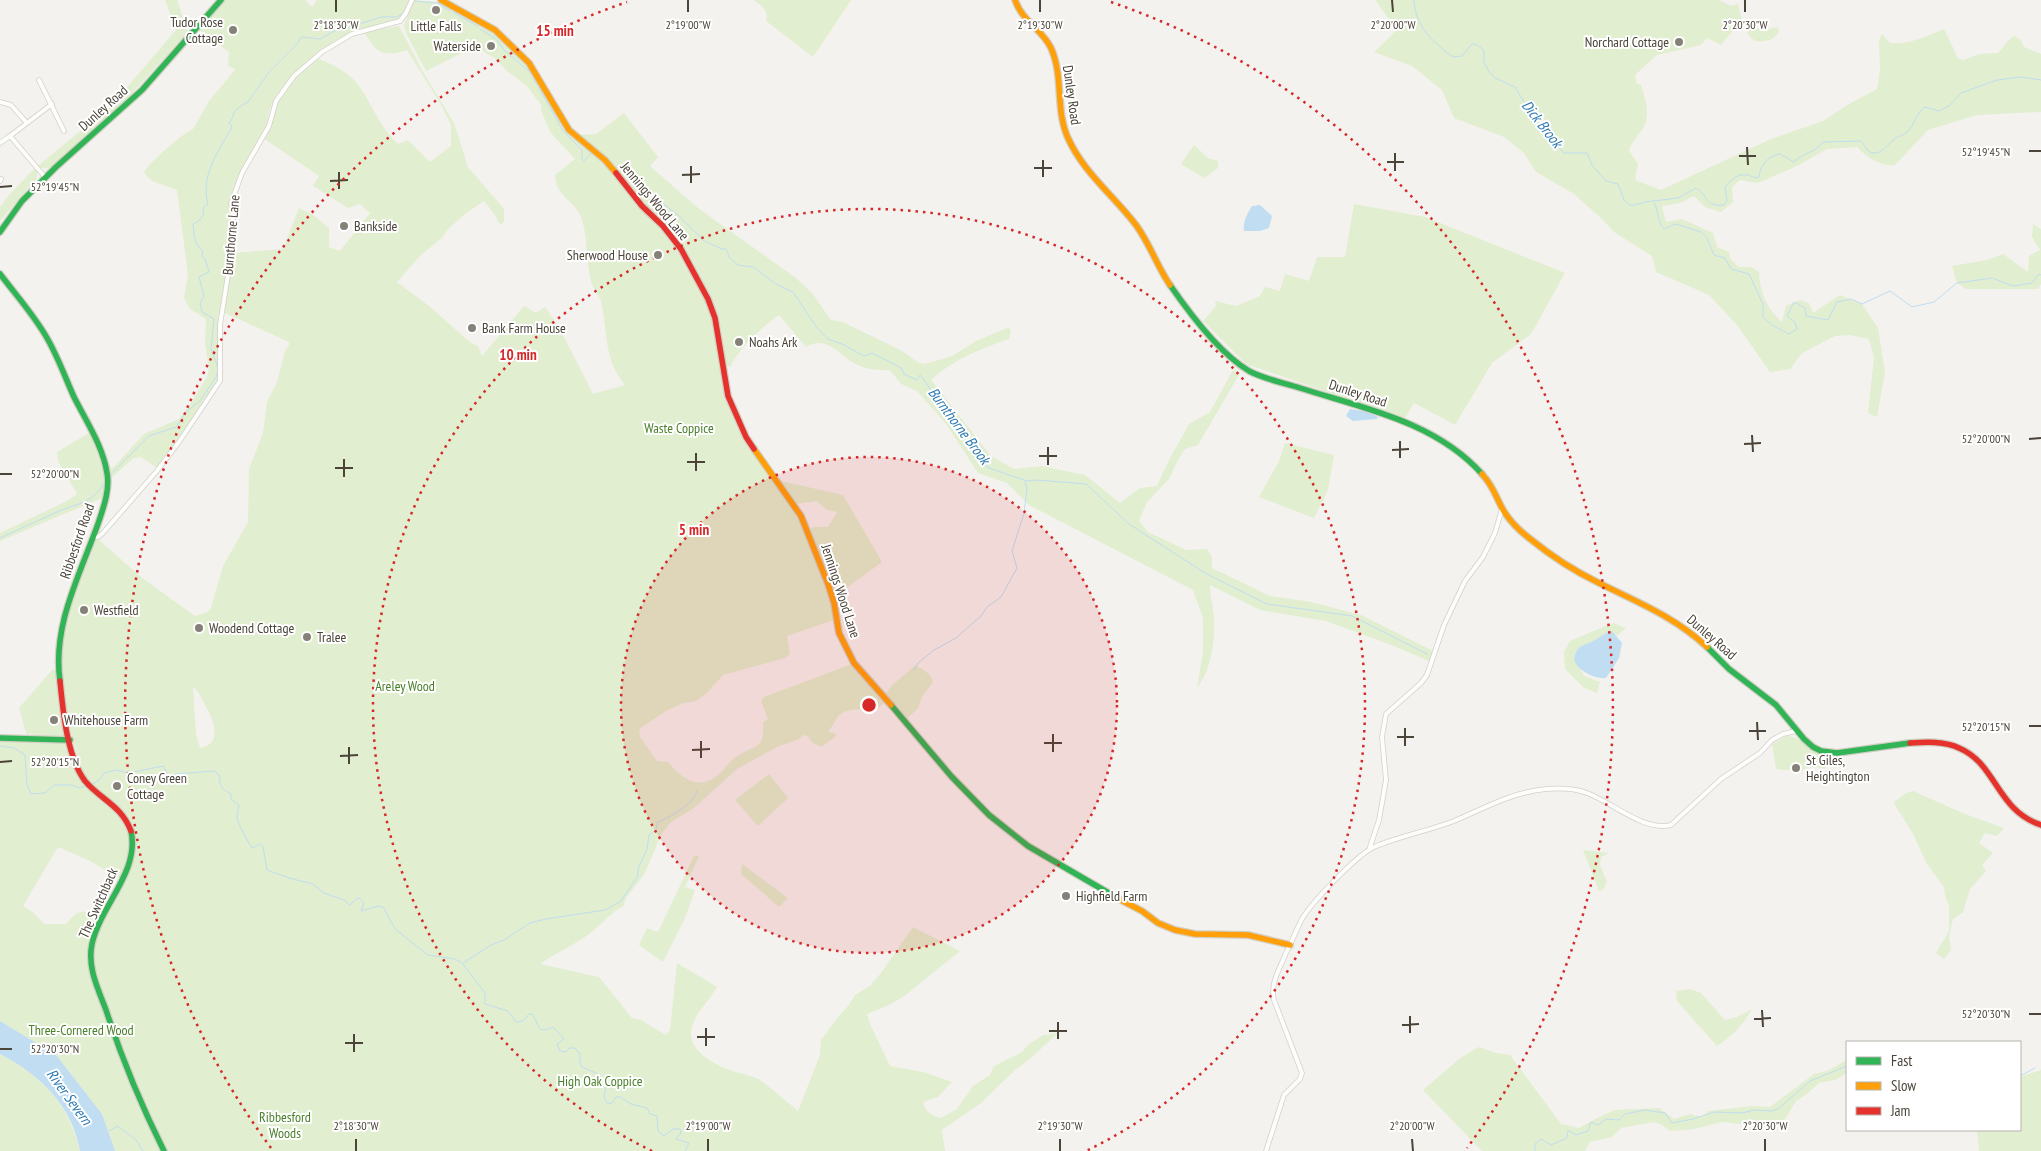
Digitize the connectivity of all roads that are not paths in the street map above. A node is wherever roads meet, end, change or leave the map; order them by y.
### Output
1 (221, 0) edge
2 (412, 0) edge
3 (441, 0) edge
4 (1015, 0) edge
5 (39, 80) dead end
6 (0, 102) edge
7 (52, 104) junction
8 (26, 122) junction
9 (64, 131) dead end
10 (10, 136) junction
11 (0, 143) edge
12 (45, 177) junction
13 (0, 232) edge
14 (0, 274) edge
15 (1502, 509) junction
16 (93, 536) junction
17 (1796, 731) junction
18 (0, 738) edge
19 (70, 740) junction
20 (84, 779) joint
21 (2041, 825) edge
22 (1369, 850) junction
23 (1290, 945) junction
24 (164, 1151) edge
25 (1266, 1151) edge

1 - 12 street, Dunley Road
2 - 16 street, Burnthorne Lane
3 - 23 street, Jennings Wood Lane
4 - 15 street, Dunley Road
5 - 7 street
6 - 8 street
7 - 8 street
7 - 9 street
8 - 10 street
10 - 11 street
10 - 12 street
12 - 13 street, Dunley Road
14 - 16 street, Ribbesford Road
15 - 17 street, Dunley Road
15 - 22 street
16 - 19 street, Ribbesford Road
17 - 21 street, Dunley Road
17 - 22 street
18 - 19 street
19 - 20 street, Ribbesford Road
20 - 24 street, The Switchback
22 - 23 street
23 - 25 street

